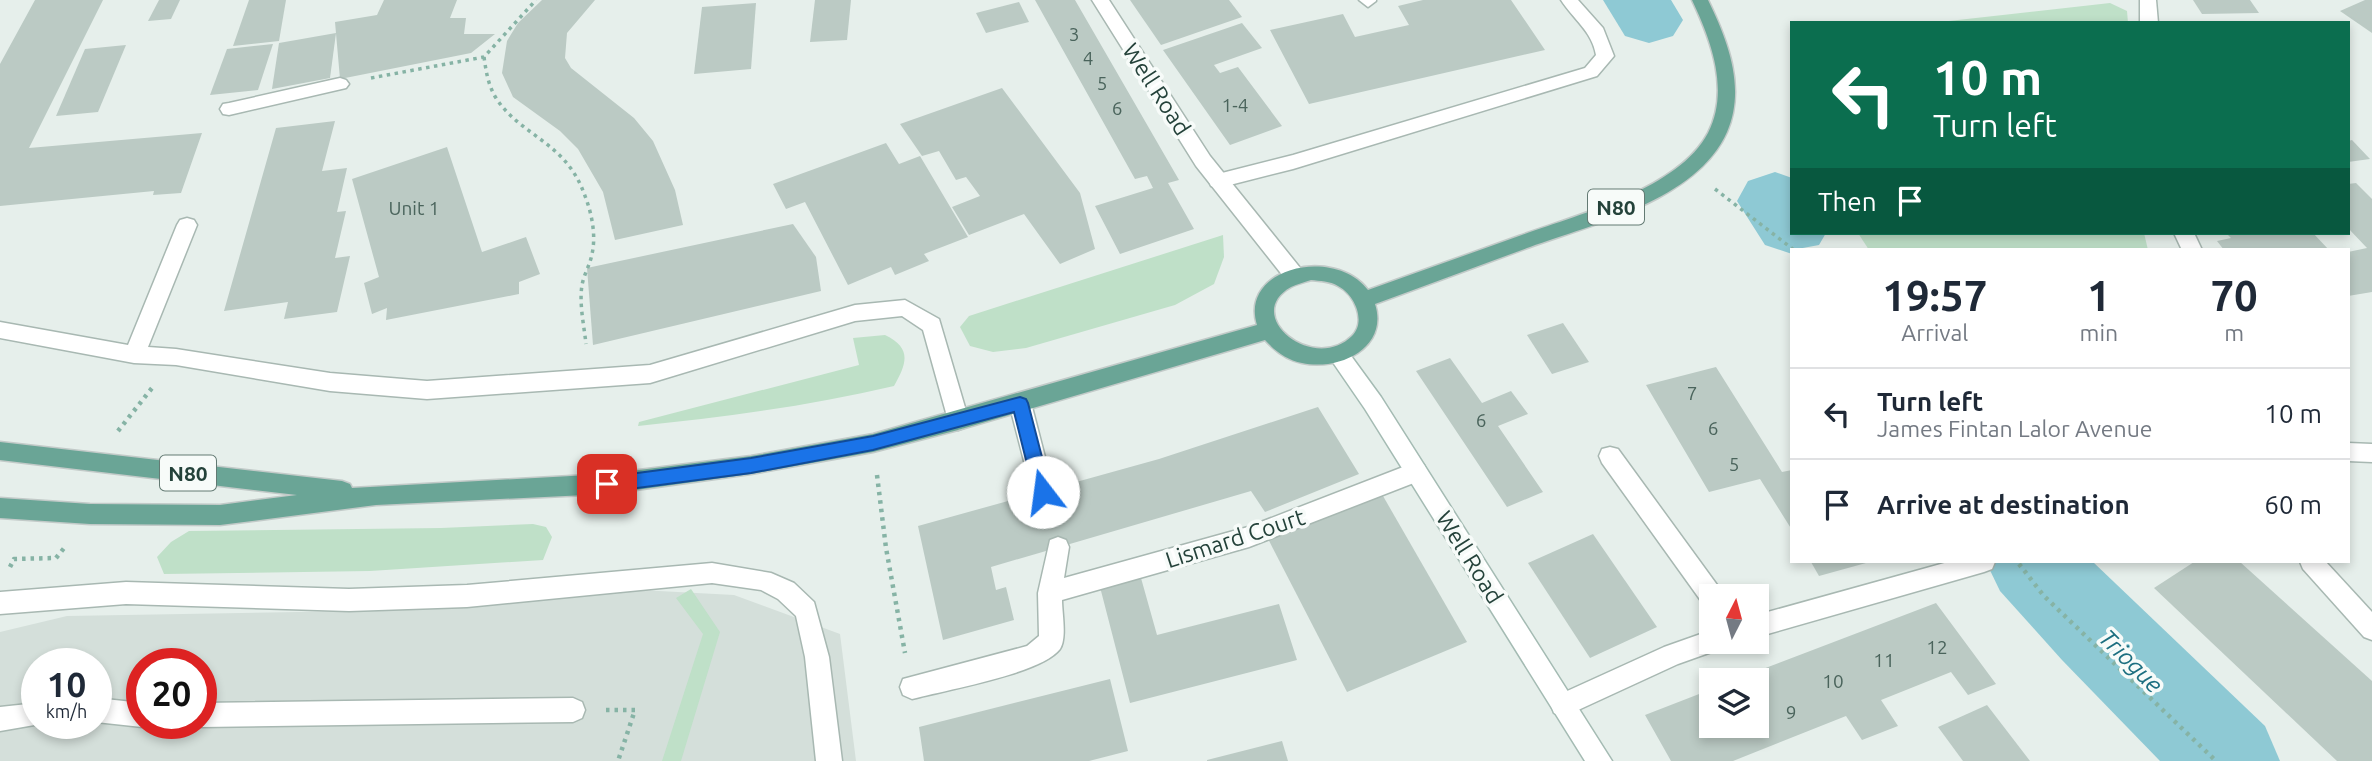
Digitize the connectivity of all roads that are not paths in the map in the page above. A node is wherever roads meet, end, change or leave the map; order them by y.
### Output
1 (1100, 0) edge
2 (1569, 0) edge
3 (1700, 0) edge
4 (2148, 0) edge
5 (2149, 21) edge
6 (340, 83) road end
7 (229, 109) dead end
8 (1218, 181) junction
9 (187, 225) dead end
10 (1294, 275) junction
11 (1364, 299) junction
12 (0, 330) edge
13 (1267, 331) junction
14 (134, 355) junction
15 (1339, 355) junction
16 (1020, 403) junction
17 (958, 421) junction
18 (0, 450) edge
19 (2350, 452) edge
20 (2372, 453) edge
21 (1610, 456) dead end
22 (1416, 472) junction
23 (1043, 492) dead end
24 (376, 495) junction
25 (0, 508) edge
26 (1058, 547) dead end
27 (2312, 563) edge
28 (1974, 565) edge
29 (1703, 584) edge
30 (1050, 593) junction
31 (0, 603) edge
32 (1769, 623) edge
33 (2372, 629) edge
34 (1699, 645) edge
35 (912, 687) road end
36 (1563, 705) junction
37 (573, 710) road end
38 (217, 715) edge
39 (21, 717) edge
40 (0, 719) edge
41 (829, 761) edge
42 (1599, 761) edge

1 - 8 street, Well Road
2 - 8 street
3 - 11 main road, N80
4 - 5 street
6 - 7 street
8 - 10 street, Well Road
9 - 14 street
10 - 11 main road
10 - 13 main road
11 - 15 main road
12 - 14 street
13 - 15 main road
13 - 16 main road, N80
14 - 17 street
15 - 22 street, Well Road
16 - 17 main road, N80
16 - 23 street
17 - 24 main road, N80
18 - 24 main road, N80
19 - 20 street
21 - 29 street
22 - 30 street, Lismard Court
22 - 36 street, Well Road
24 - 25 main road, N80
26 - 30 street
27 - 33 street
28 - 32 street
30 - 35 street
31 - 41 street
34 - 36 street
36 - 42 street, Well Road
37 - 38 street
39 - 40 street

